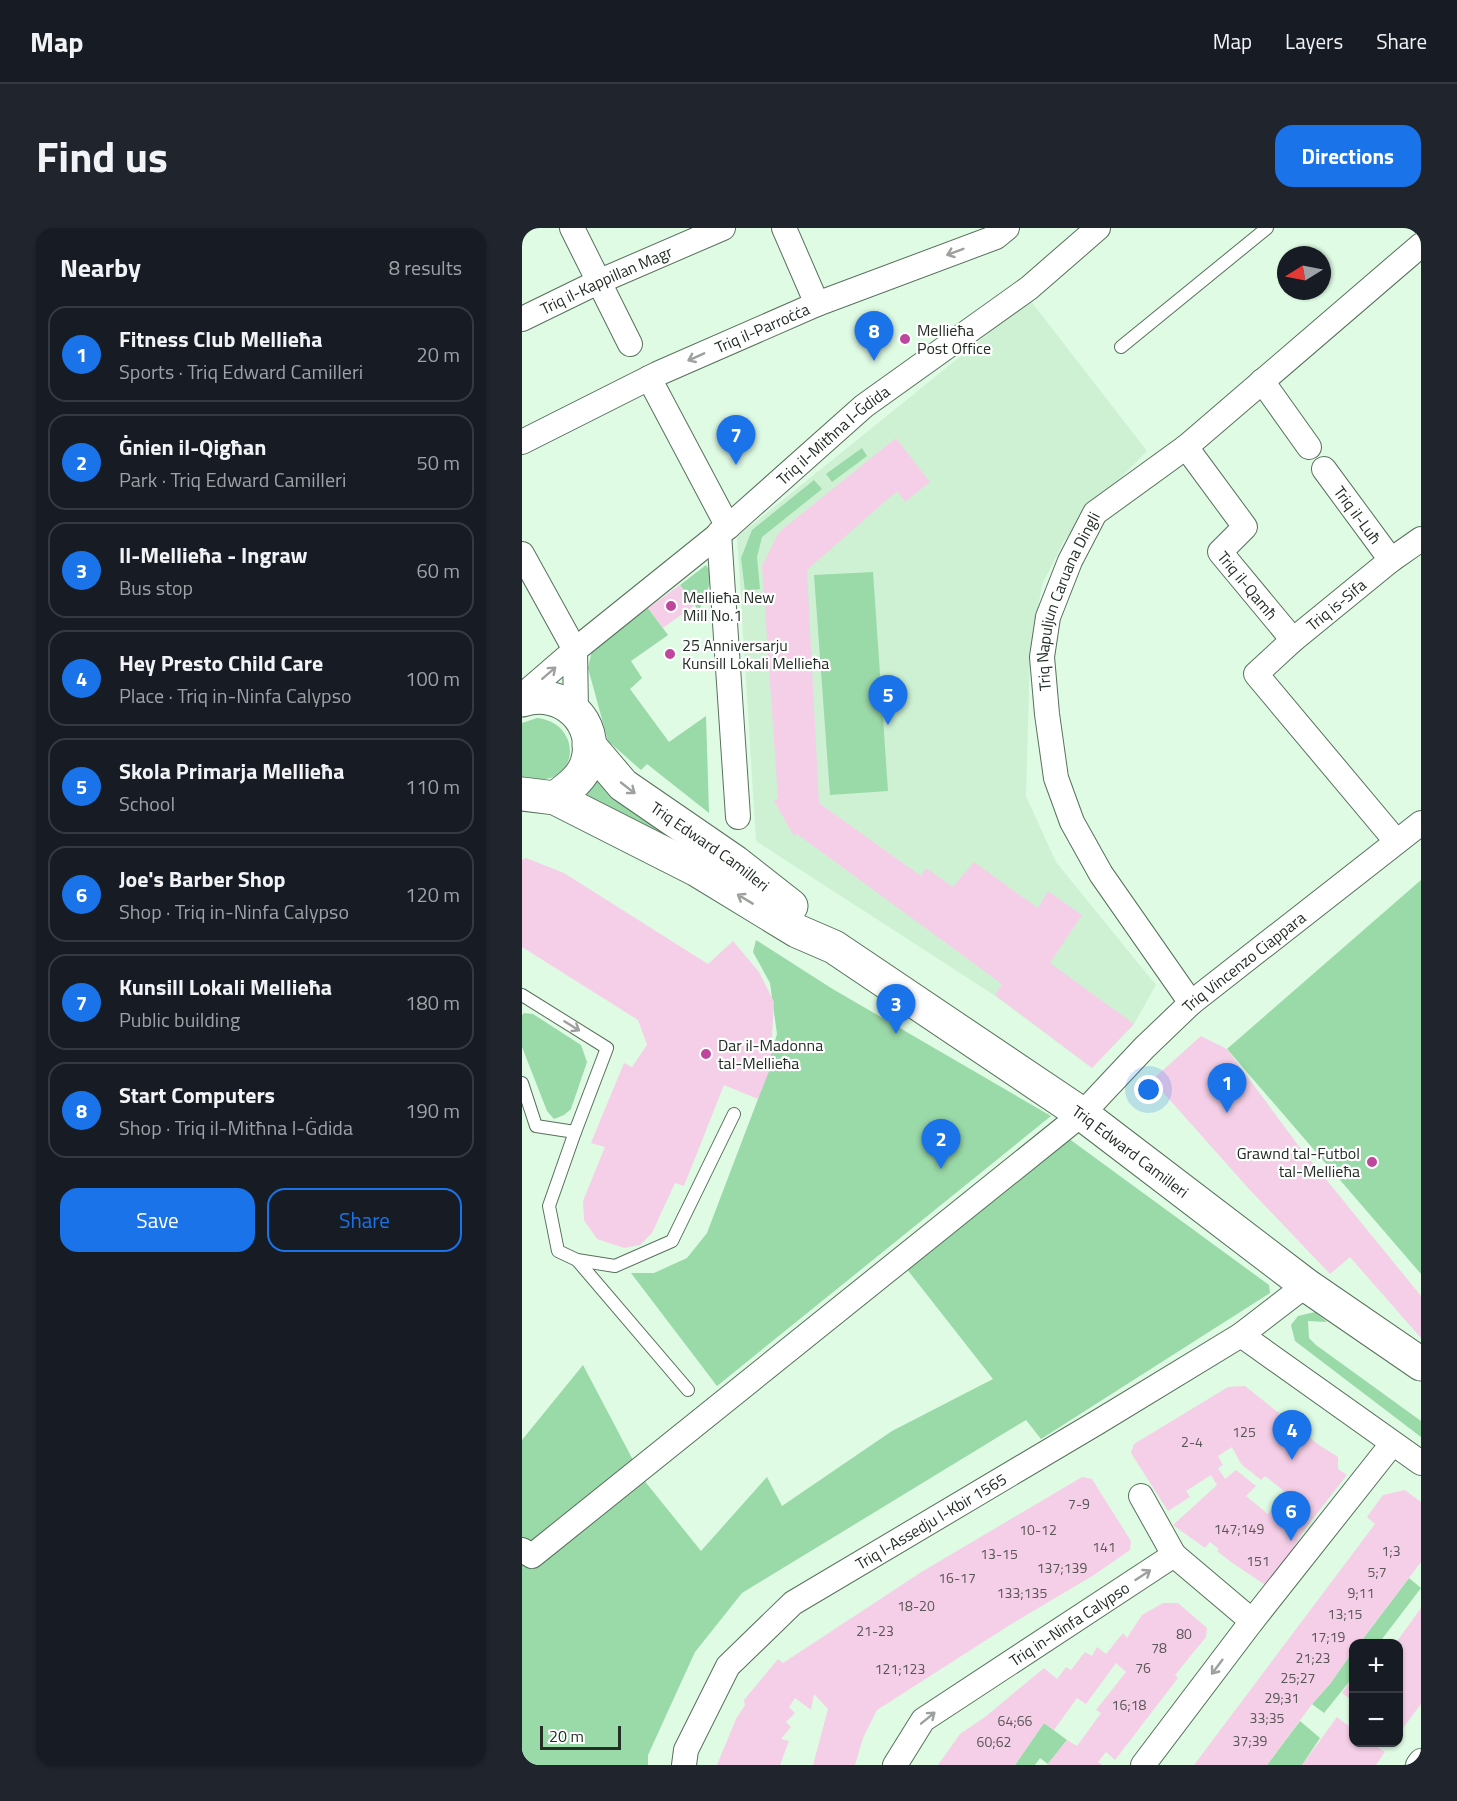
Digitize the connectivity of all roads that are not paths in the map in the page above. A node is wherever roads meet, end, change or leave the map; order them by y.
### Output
1 (572, 228) edge
2 (723, 228) edge
3 (784, 228) edge
4 (1098, 228) edge
5 (1267, 228) edge
6 (998, 231) edge
7 (1421, 245) edge
8 (598, 282) junction
9 (817, 304) junction
10 (522, 319) edge
11 (630, 344) dead end
12 (1121, 347) dead end
13 (649, 378) junction
14 (1262, 381) junction
15 (522, 442) edge
16 (1186, 447) junction
17 (1309, 447) dead end
18 (1324, 469) dead end
19 (724, 530) junction
20 (1420, 543) edge
21 (522, 554) edge
22 (1391, 560) junction
23 (1293, 640) junction
24 (575, 650) junction
25 (522, 698) edge
26 (576, 712) junction
27 (590, 745) junction
28 (535, 800) edge
29 (738, 817) dead end
30 (1421, 823) edge
31 (1396, 841) junction
32 (834, 947) junction
33 (522, 995) edge
34 (1191, 1003) junction
35 (522, 1083) edge
36 (734, 1114) dead end
37 (1082, 1114) junction
38 (575, 1132) junction
39 (577, 1260) junction
40 (1306, 1285) junction
41 (1241, 1335) junction
42 (1421, 1364) edge
43 (688, 1390) dead end
44 (1392, 1444) junction
45 (1421, 1463) edge
46 (1141, 1496) dead end
47 (527, 1553) edge
48 (1174, 1555) junction
49 (1252, 1621) junction
50 (1421, 1761) edge
51 (684, 1765) edge
52 (896, 1765) edge
53 (1143, 1765) edge
54 (1418, 1765) edge

1 - 8 street
2 - 8 street, Triq il-Kappillan Magr
3 - 9 street
4 - 19 street, Triq il-Mitħna l-Ġdida
5 - 12 lane
6 -> 9 street, Triq il-Parroċċa
7 - 14 street, Triq Napuljun Caruana Dingli
8 - 10 street, Triq il-Kappillan Magr
8 - 11 street
9 -> 13 street, Triq il-Parroċċa
13 - 15 street, Triq il-Parroċċa
13 - 19 street
14 - 16 street, Triq Napuljun Caruana Dingli
14 - 17 street
16 - 23 street, Triq il-Qamħ
16 - 34 street, Triq Napuljun Caruana Dingli
18 - 22 street, Triq il-Luħ
19 - 24 street, Triq il-Mitħna l-Ġdida
19 - 29 street
20 - 22 street, Triq is-Sifa
21 - 24 street
22 - 23 street, Triq is-Sifa
23 - 31 street, Triq is-Sifa
25 -> 24 street, Triq il-Mitħna l-Ġdida
24 - 26 street
25 - 26 street
26 - 27 street, Triq Edward Camilleri
27 - 28 street
27 -> 32 street, Triq Edward Camilleri
32 -> 28 street, Triq Edward Camilleri
30 - 31 street, Triq Vincenzo Ciappara
31 - 34 street, Triq Vincenzo Ciappara
32 - 37 street, Triq Edward Camilleri
33 -> 38 lane
34 - 37 street, Triq Vincenzo Ciappara
35 - 38 lane
36 - 39 lane
37 - 40 street, Triq Edward Camilleri
37 - 47 street, Triq Vincenzo Ciappara
38 - 39 lane
39 - 43 lane
40 - 41 street, Triq l-Assedju l-Kbir 1565
40 - 42 street, Triq Edward Camilleri
41 - 44 street
41 - 51 street, Triq l-Assedju l-Kbir 1565
44 - 45 street
44 - 49 street
46 - 48 street
48 - 49 street
52 -> 48 street, Triq in-Ninfa Calypso
49 -> 53 street
50 - 54 street

